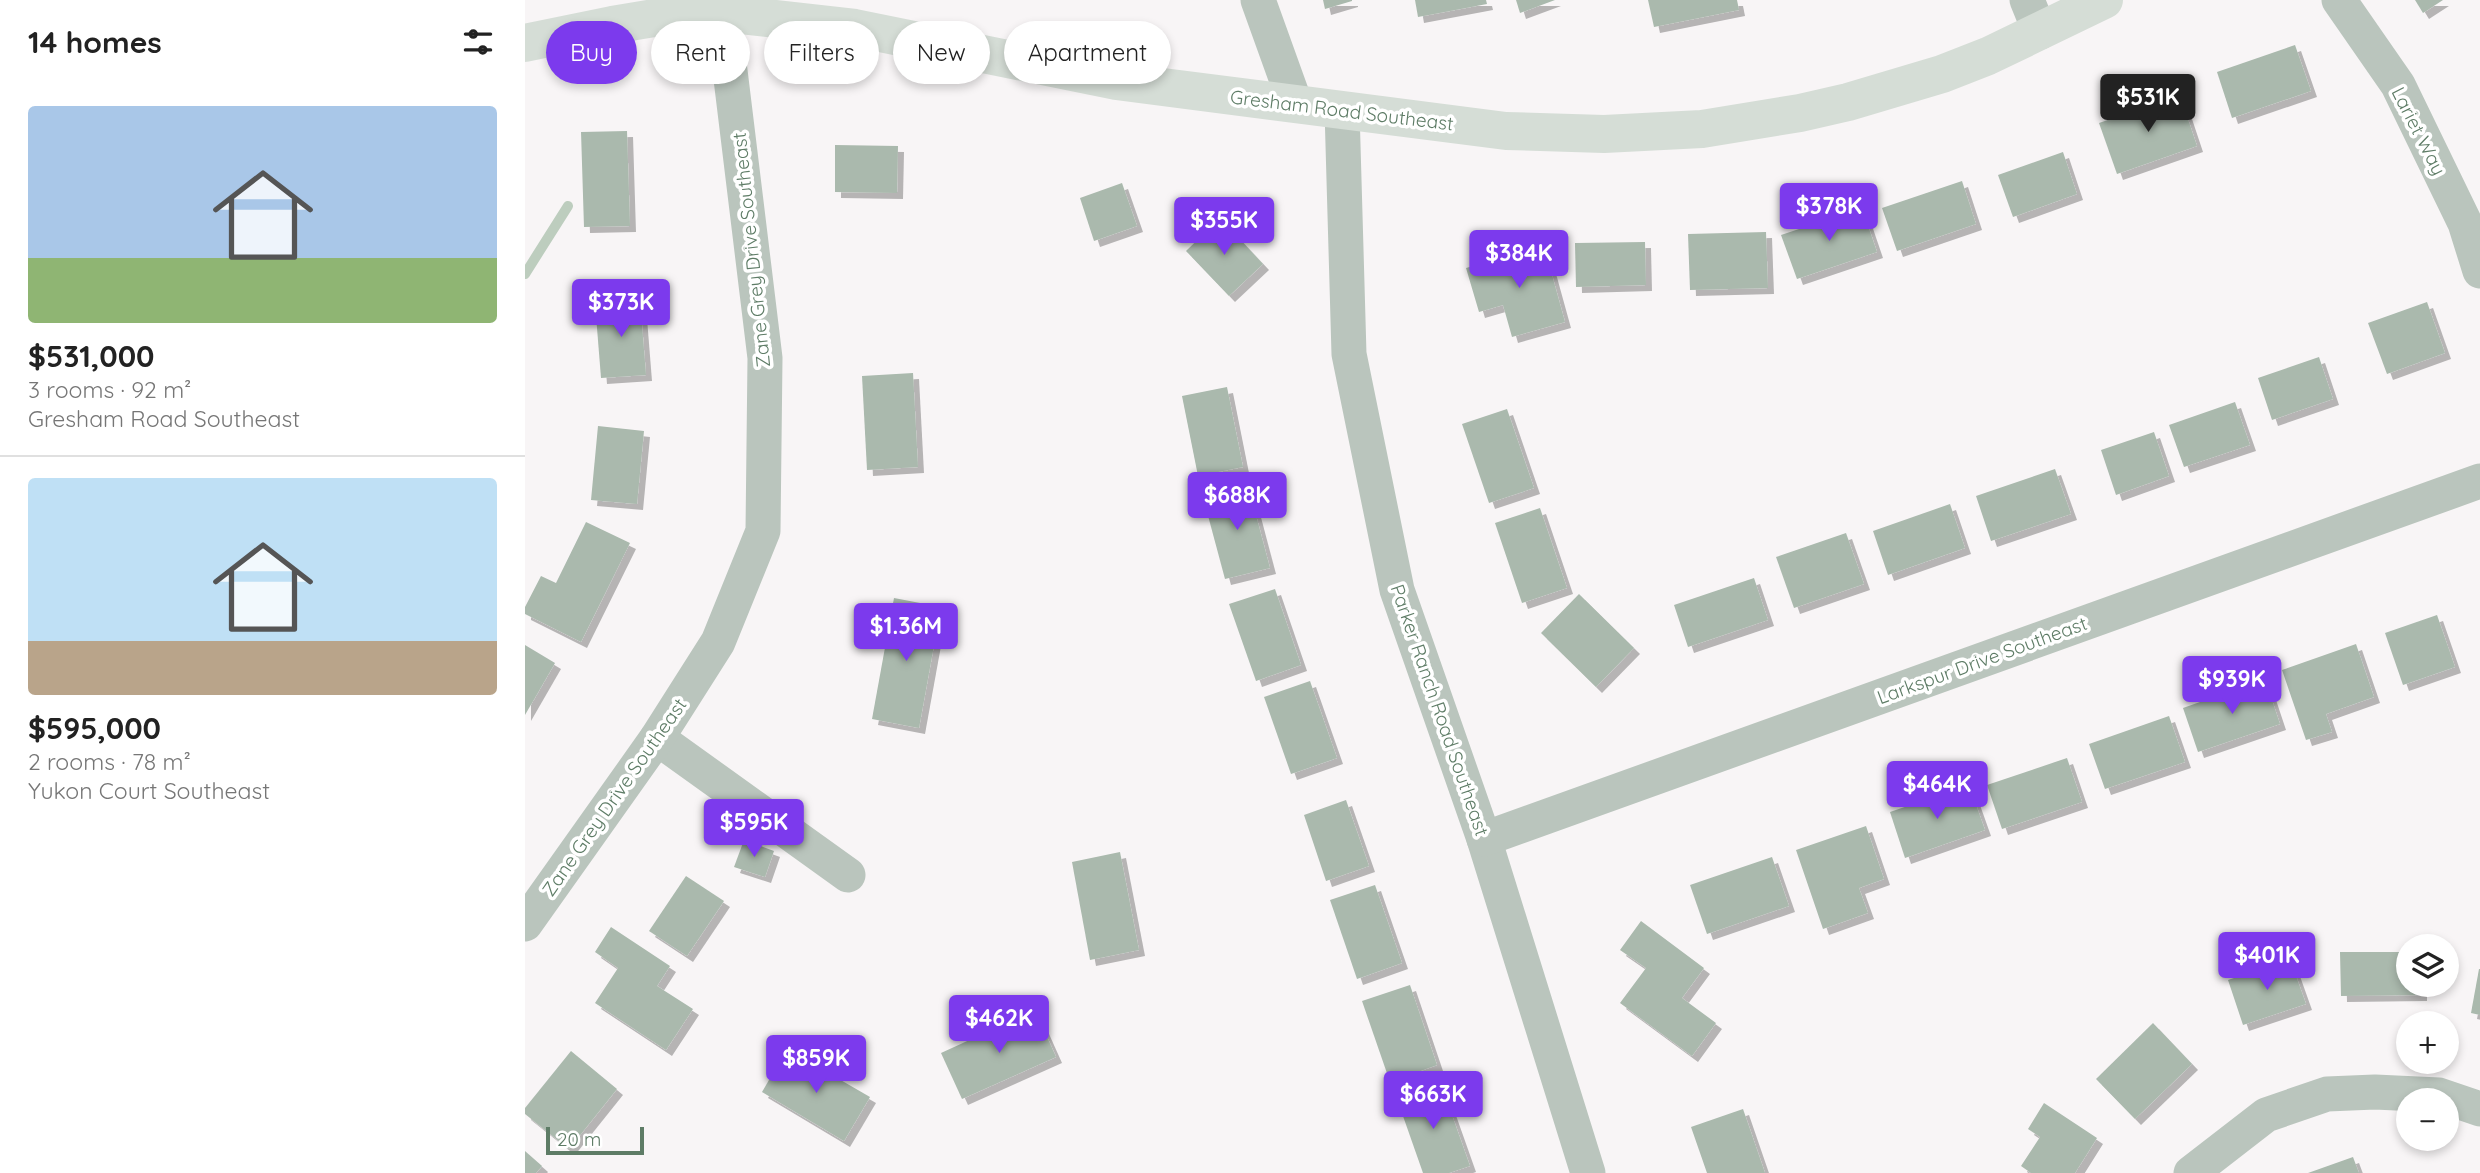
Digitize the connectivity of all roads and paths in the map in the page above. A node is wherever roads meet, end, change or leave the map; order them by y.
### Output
1 (1258, 0) edge
2 (2104, 0) edge
3 (2339, 0) edge
4 (723, 13) junction
5 (2034, 16) edge
6 (525, 43) edge
7 (1295, 103) junction
8 (1342, 110) junction
9 (2480, 271) edge
10 (2480, 481) edge
11 (657, 737) junction
12 (1484, 839) junction
13 (848, 875) dead end
14 (525, 924) edge
15 (2480, 1109) edge
16 (1588, 1173) edge
17 (2191, 1173) edge

1 - 7 street
2 - 5 street, Gresham Road Southeast
3 - 9 street, Lariet Way
4 - 6 street, Gresham Road Southeast
4 - 7 street, Gresham Road Southeast
4 - 11 street, Zane Grey Drive Southeast
5 - 8 street, Gresham Road Southeast
7 - 8 street, Gresham Road Southeast
8 - 12 street, Parker Ranch Road Southeast
10 - 12 street, Larkspur Drive Southeast
11 - 13 street
11 - 14 street, Zane Grey Drive Southeast
12 - 16 street, Parker Ranch Road Southeast
15 - 17 street

